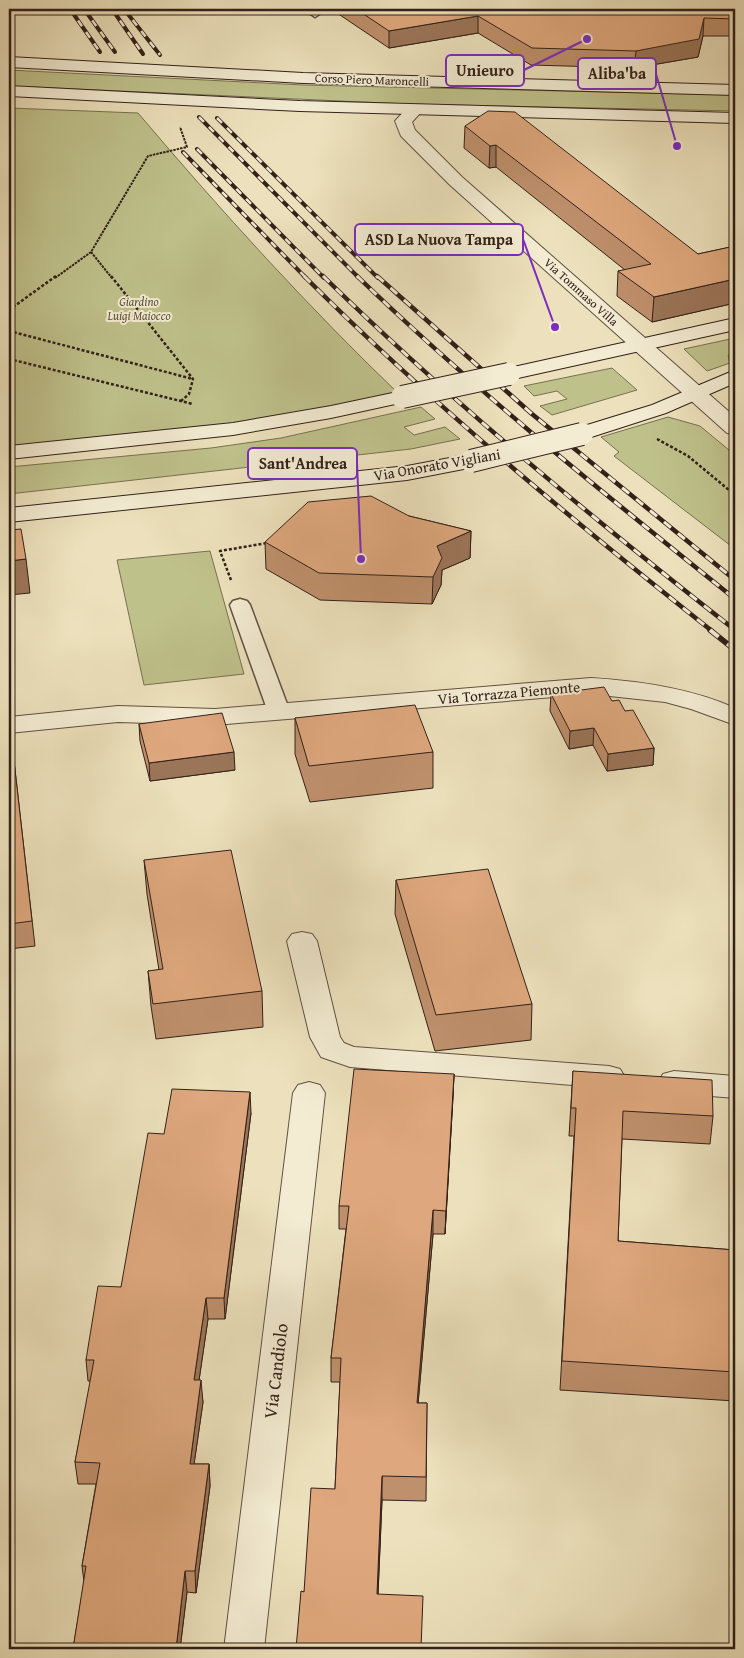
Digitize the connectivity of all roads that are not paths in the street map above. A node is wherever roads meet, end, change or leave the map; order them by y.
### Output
1 (9, 62) edge
2 (735, 90) edge
3 (9, 91) edge
4 (415, 110) junction
5 (735, 118) edge
6 (735, 324) edge
7 (641, 345) junction
8 (735, 376) edge
9 (696, 394) junction
10 (735, 428) edge
11 (9, 453) edge
12 (9, 515) edge
13 (240, 605) dead end
14 (279, 712) junction
15 (735, 717) edge
16 (9, 726) edge
17 (302, 941) dead end
18 (735, 1087) edge
19 (309, 1093) dead end
20 (244, 1649) edge

1 - 2 main road, Corso Piero Maroncelli
3 - 4 main road, Corso Piero Maroncelli
4 - 5 main road, Corso Piero Maroncelli
4 - 7 main road, Via Tommaso Villa
6 - 7 main road
7 - 9 main road, Via Tommaso Villa
7 - 11 main road, bridge
8 - 9 main road, Via Onorato Vigliani
9 - 10 main road, Via Tommaso Villa
9 - 12 main road, Via Onorato Vigliani, bridge
13 - 14 lane
14 - 15 main road, Via Torrazza Piemonte
14 - 16 main road, Via Torrazza Piemonte
17 - 18 main road
19 - 20 main road, Via Candiolo

